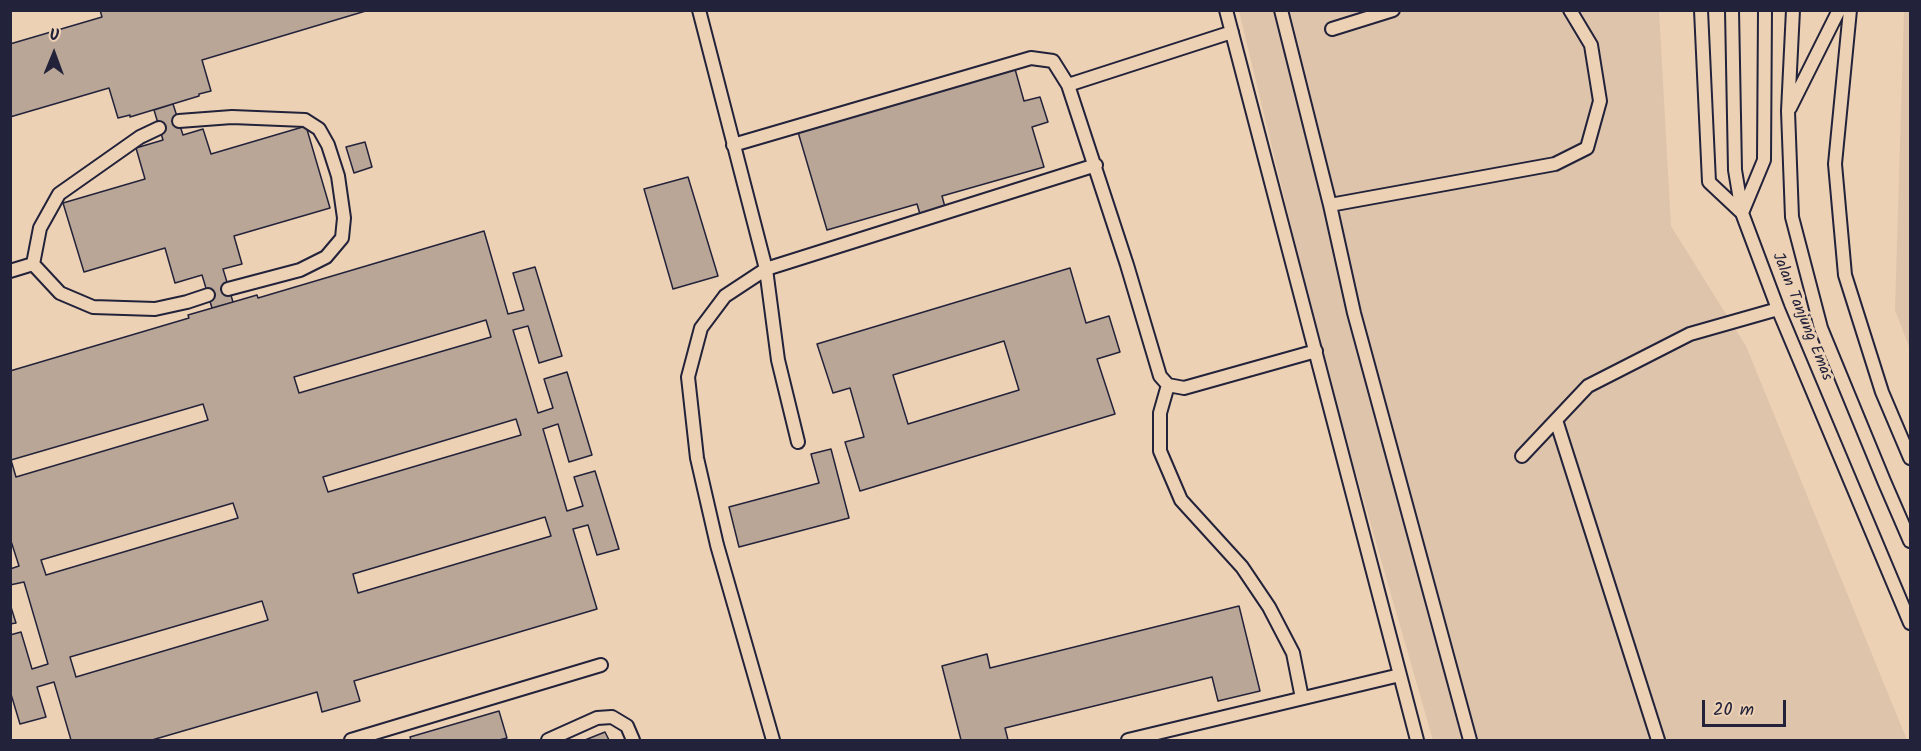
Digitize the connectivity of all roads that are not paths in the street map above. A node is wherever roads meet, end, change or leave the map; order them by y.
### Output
1 (699, 10) edge
2 (1227, 10) edge
3 (1281, 10) edge
4 (1393, 10) edge
5 (1570, 10) edge
6 (1701, 10) edge
7 (1732, 10) edge
8 (1765, 10) edge
9 (1793, 10) edge
10 (1839, 10) edge
11 (1850, 10) edge
12 (1332, 30) dead end
13 (1232, 32) junction
14 (1068, 85) junction
15 (1788, 111) junction
16 (179, 121) dead end
17 (159, 128) dead end
18 (734, 145) junction
19 (1096, 165) junction
20 (1330, 205) junction
21 (1742, 213) junction
22 (33, 264) junction
23 (766, 269) junction
24 (10, 271) edge
25 (228, 289) dead end
26 (208, 295) dead end
27 (1778, 309) junction
28 (1316, 351) junction
29 (1168, 385) junction
30 (1556, 420) junction
31 (798, 442) dead end
32 (1522, 456) dead end
33 (1911, 458) edge
34 (1911, 541) edge
35 (1911, 623) edge
36 (601, 665) dead end
37 (1400, 675) junction
38 (1302, 699) junction
39 (351, 741) edge
40 (548, 741) edge
41 (633, 741) edge
42 (773, 741) edge
43 (1128, 741) edge
44 (1417, 741) edge
45 (1470, 741) edge
46 (1658, 741) edge

1 - 18 lane
2 - 13 lane
3 - 20 lane
4 - 12 lane
5 - 20 lane
6 - 21 lane
7 - 21 lane
8 - 21 lane
9 - 15 lane, Jalan Tanjung Emas
10 - 15 lane
11 - 33 lane
13 - 14 lane
13 - 28 lane
14 - 18 lane
14 - 19 lane
15 - 34 lane, Jalan Tanjung Emas
16 - 25 lane
17 - 22 lane
18 - 23 lane
19 - 23 lane
19 - 29 lane
20 - 45 lane
21 - 27 lane, Jalan Tanjung Emas
22 - 24 lane
22 - 26 lane
23 - 31 lane
23 - 42 lane
27 - 30 lane
27 - 35 lane, Jalan Tanjung Emas
28 - 29 lane
28 - 37 lane
29 - 38 lane
30 - 32 lane
30 - 46 lane
36 - 39 lane
37 - 38 lane
37 - 44 lane
38 - 43 lane
40 - 41 lane

